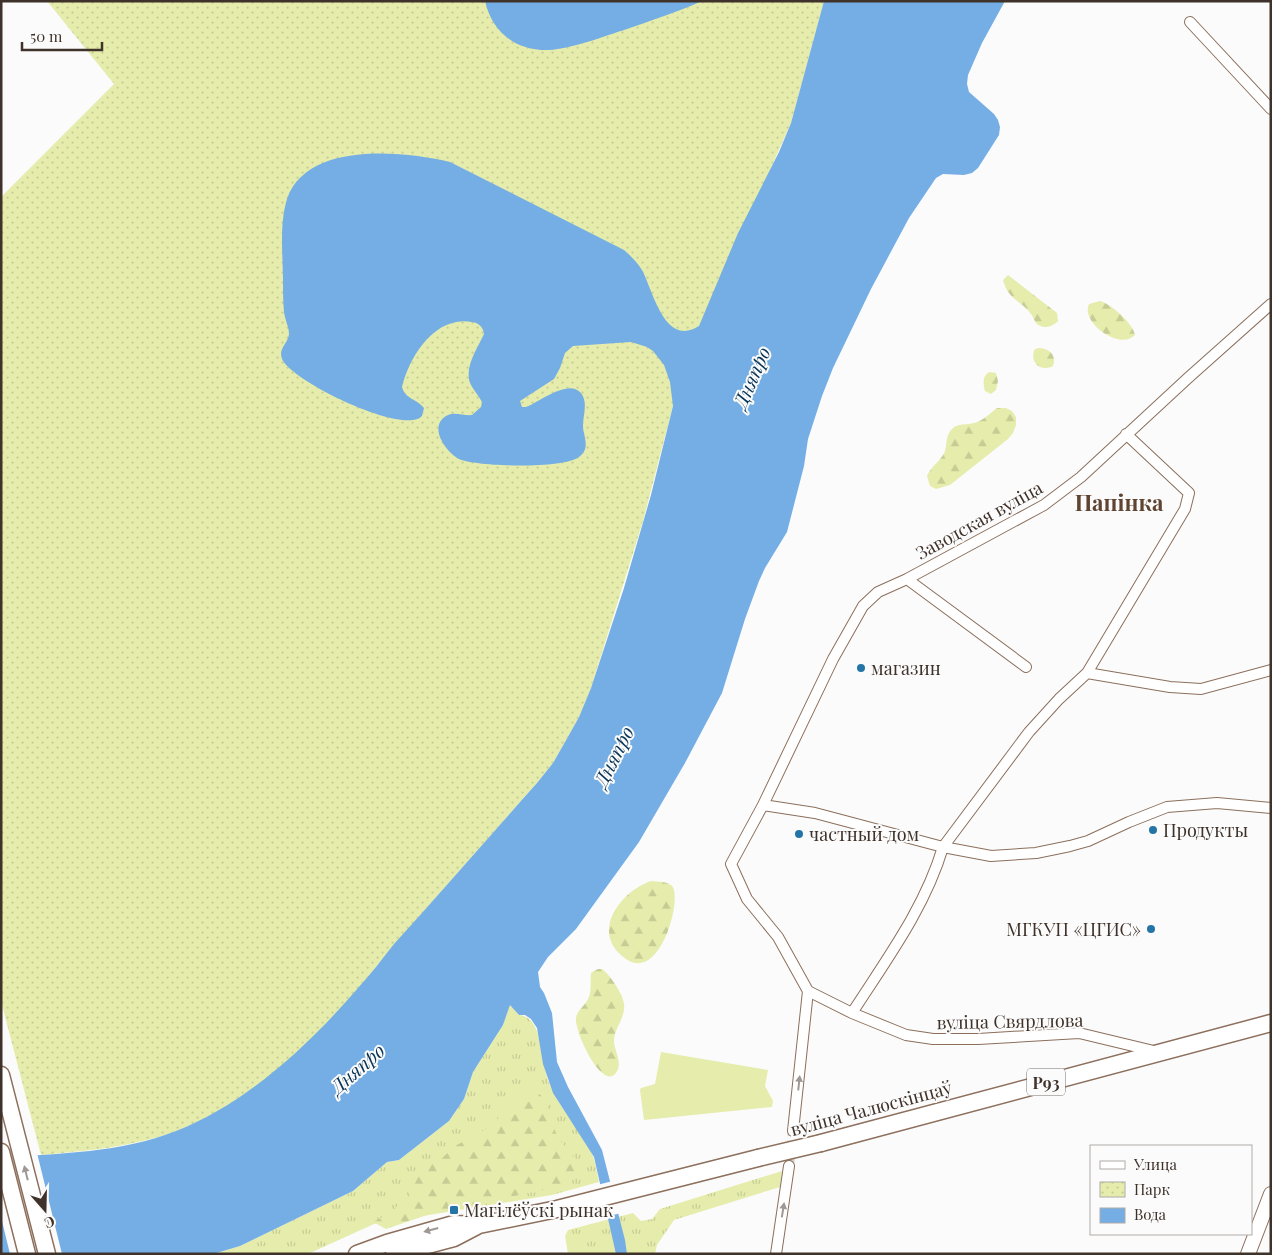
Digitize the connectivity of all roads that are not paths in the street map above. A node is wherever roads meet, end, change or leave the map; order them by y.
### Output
1 (1190, 22) dead end
2 (1271, 109) edge
3 (1271, 304) edge
4 (1126, 434) junction
5 (907, 579) junction
6 (1026, 667) dead end
7 (1271, 670) edge
8 (1087, 674) junction
9 (763, 805) junction
10 (1271, 808) edge
11 (943, 847) junction
12 (808, 991) junction
13 (852, 1013) junction
14 (1271, 1022) edge
15 (1159, 1052) junction
16 (1, 1075) edge
17 (793, 1131) tunnel mouth
18 (1, 1152) edge
19 (789, 1166) tunnel mouth
20 (1271, 1194) edge
21 (479, 1225) junction
22 (27, 1254) edge
23 (46, 1254) edge
24 (357, 1254) edge
25 (394, 1254) edge
26 (776, 1254) edge
27 (1248, 1254) edge

1 - 2 street
3 - 4 street, Заводская вуліца
4 - 5 street, Заводская вуліца
4 - 8 street
5 - 6 street
5 - 9 street, Заводская вуліца
7 - 8 street
8 - 11 street
9 - 11 street
9 - 12 street, Заводская вуліца
10 - 11 street
11 - 13 street
12 - 13 street, вуліца Свярдлова
17 -> 12 street
13 - 15 street, вуліца Свярдлова
14 - 15 main road, вуліца Чалюскінцаў / Р93
15 - 21 main road, вуліца Чалюскінцаў / Р93, bridge
23 -> 16 main road
18 - 22 main road
26 -> 19 street
20 - 27 street
21 -> 24 main road, вуліца Чалюскінцаў / Р93
21 - 25 main road, вуліца Чалюскінцаў / Р93

